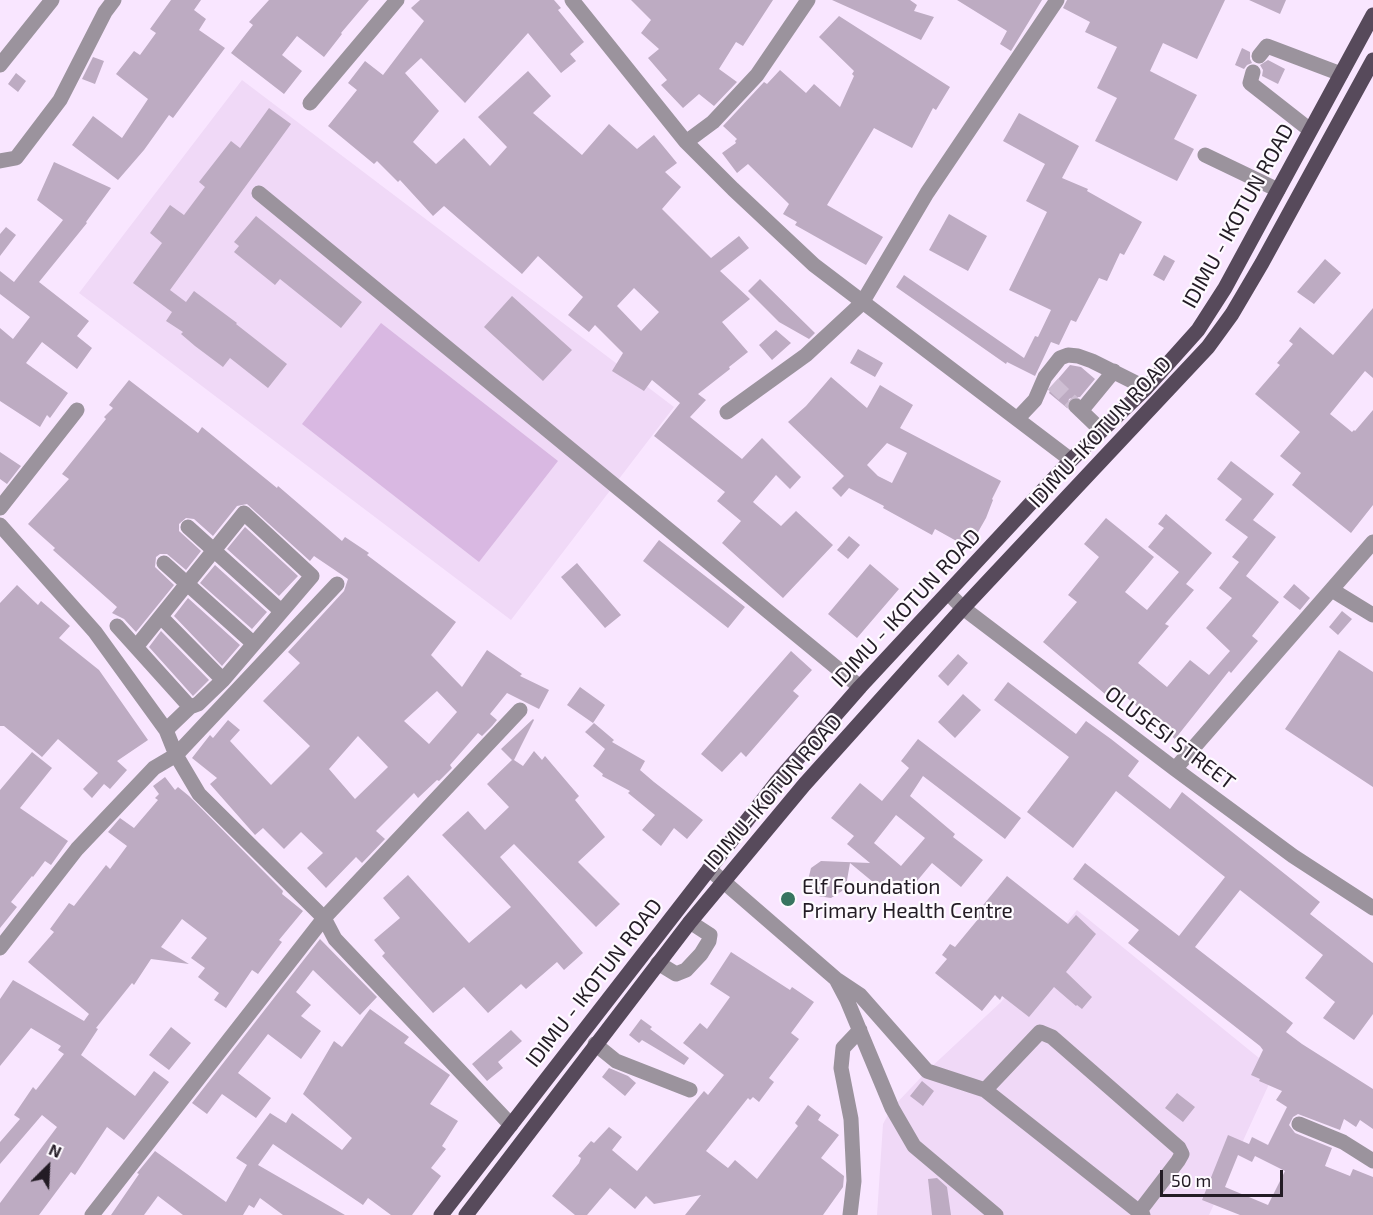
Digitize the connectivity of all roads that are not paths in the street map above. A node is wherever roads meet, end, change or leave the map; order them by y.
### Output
1 (52, 0) edge
2 (114, 0) edge
3 (397, 0) edge
4 (572, 0) edge
5 (808, 0) edge
6 (1057, 0) edge
7 (1373, 15) edge
8 (1259, 56) dead end
9 (1373, 60) edge
10 (0, 65) edge
11 (1252, 72) dead end
12 (1341, 74) junction
13 (310, 103) dead end
14 (1310, 130) junction
15 (686, 142) junction
16 (1205, 154) dead end
17 (0, 161) edge
18 (1278, 190) junction
19 (259, 193) dead end
20 (862, 303) junction
21 (1114, 371) junction
22 (1146, 387) junction
23 (77, 410) dead end
24 (727, 412) dead end
25 (1018, 418) junction
26 (1101, 430) junction
27 (1071, 460) junction
28 (0, 507) edge
29 (0, 525) edge
30 (188, 527) dead end
31 (1373, 542) edge
32 (214, 551) junction
33 (164, 563) dead end
34 (337, 584) dead end
35 (187, 585) junction
36 (1332, 590) junction
37 (948, 593) junction
38 (963, 608) junction
39 (281, 611) junction
40 (1373, 615) edge
41 (161, 617) junction
42 (117, 626) dead end
43 (254, 644) junction
44 (136, 647) junction
45 (223, 680) junction
46 (860, 687) junction
47 (190, 707) junction
48 (520, 710) dead end
49 (166, 730) junction
50 (176, 755) junction
51 (1175, 769) junction
52 (709, 869) junction
53 (723, 882) junction
54 (1373, 908) edge
55 (324, 918) junction
56 (690, 922) junction
57 (0, 948) edge
58 (658, 963) junction
59 (836, 979) junction
60 (860, 1030) junction
61 (595, 1044) junction
62 (543, 1083) junction
63 (690, 1090) dead end
64 (985, 1090) junction
65 (557, 1094) junction
66 (1299, 1124) dead end
67 (511, 1125) junction
68 (1373, 1161) edge
69 (1141, 1213) edge
70 (92, 1215) edge
71 (441, 1215) edge
72 (466, 1215) edge
73 (850, 1215) edge
74 (996, 1215) edge

1 - 10 street
2 - 17 street
3 - 13 street
4 - 15 street
5 - 15 street
6 - 20 street
7 - 12 main road, IDIMU - IKOTUN ROAD
8 - 12 street
9 - 38 main road, IDIMU-IKOTUN ROAD
11 - 14 street
12 - 14 main road, IDIMU - IKOTUN ROAD
14 - 18 main road, IDIMU - IKOTUN ROAD
15 - 20 street
16 - 18 street
18 - 22 main road, IDIMU - IKOTUN ROAD
19 - 46 street
20 - 24 street
20 - 25 street
21 - 22 street
21 - 25 street
21 - 26 street
22 - 26 main road, IDIMU - IKOTUN ROAD
23 - 28 street
25 - 27 street
26 - 27 main road, IDIMU - IKOTUN ROAD
27 - 37 main road, IDIMU - IKOTUN ROAD
29 - 49 street
30 - 32 street
31 - 36 street
32 - 35 street
32 - 39 street
32 - 39 street
33 - 35 street
34 - 50 street
35 - 41 street
35 - 43 street
36 - 40 street
36 - 51 street
37 - 38 street, OLUSESI STREET
37 - 46 main road, IDIMU - IKOTUN ROAD
38 - 51 street, OLUSESI STREET
38 - 53 main road, IDIMU-IKOTUN ROAD
39 - 43 street
41 - 44 street
41 - 45 street
42 - 44 street
43 - 45 street
44 - 47 street
45 - 47 street
46 - 52 main road, IDIMU - IKOTUN ROAD
47 - 49 street
48 - 55 street
49 - 50 street
50 - 55 street
50 - 57 street
51 - 54 street, OLUSESI STREET
52 - 53 street
52 - 62 main road, IDIMU - IKOTUN ROAD
53 - 56 main road, IDIMU-IKOTUN ROAD
53 - 59 street
55 - 67 street
55 - 70 street
56 - 58 main road, IDIMU-IKOTUN ROAD
56 - 58 street
58 - 61 main road, IDIMU-IKOTUN ROAD
59 - 60 street
59 - 64 street
60 - 73 street
60 - 74 street
61 - 63 street
61 - 65 main road, IDIMU-IKOTUN ROAD
62 - 65 main road
62 - 67 main road, IDIMU - IKOTUN ROAD
64 - 69 street
64 - 69 street
65 - 72 main road, IDIMU-IKOTUN ROAD
66 - 68 street
67 - 71 main road, IDIMU - IKOTUN ROAD

